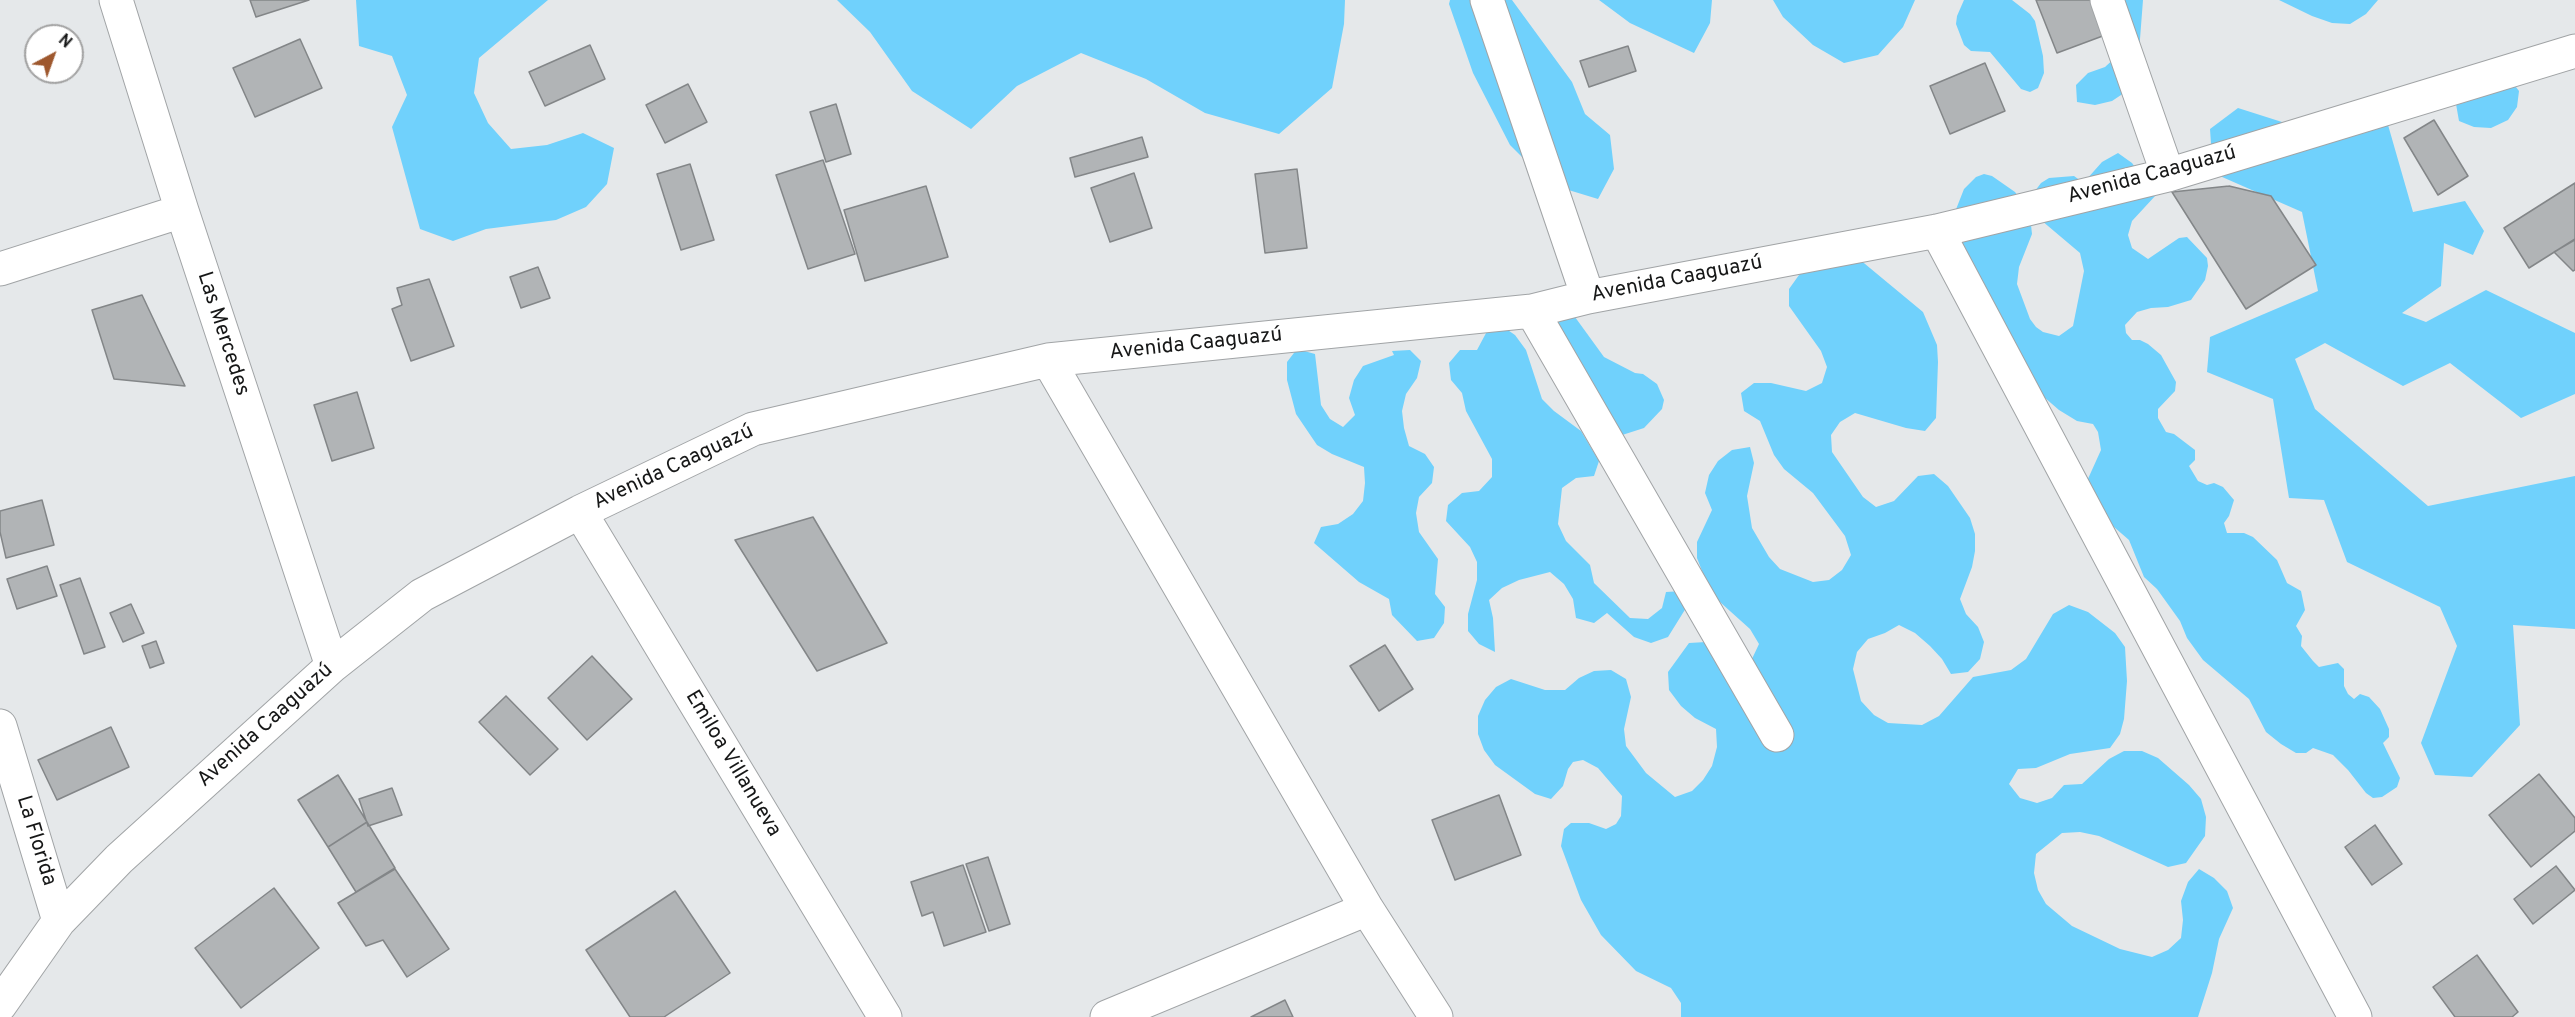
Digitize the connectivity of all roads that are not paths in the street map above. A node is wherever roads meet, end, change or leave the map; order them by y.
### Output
1 (116, 0) edge
2 (1487, 0) edge
3 (2107, 0) edge
4 (2575, 51) edge
5 (2168, 175) junction
6 (182, 211) junction
7 (1937, 231) junction
8 (0, 269) edge
9 (1588, 297) junction
10 (1532, 311) junction
11 (1048, 360) junction
12 (580, 512) junction
13 (332, 666) junction
14 (0, 726) edge
15 (1777, 735) dead end
16 (1367, 909) junction
17 (59, 921) junction
18 (0, 1005) edge
19 (885, 1017) edge
20 (1107, 1017) edge
21 (1436, 1017) edge
22 (2355, 1017) edge

1 - 6 street, Las Mercedes
2 - 9 street
3 - 5 street
4 - 5 street, Avenida Caaguazú
5 - 7 street, Avenida Caaguazú
6 - 8 street
6 - 13 street, Las Mercedes
7 - 9 street, Avenida Caaguazú
7 - 22 street
9 - 10 street, Avenida Caaguazú
10 - 11 street, Avenida Caaguazú
10 - 15 street
11 - 12 street, Avenida Caaguazú
11 - 16 street
12 - 13 street, Avenida Caaguazú
12 - 19 street, Emiloa Villanueva
13 - 17 street, Avenida Caaguazú
14 - 17 street, La Florida
16 - 20 street
16 - 21 street
17 - 18 street, Avenida Caaguazú

